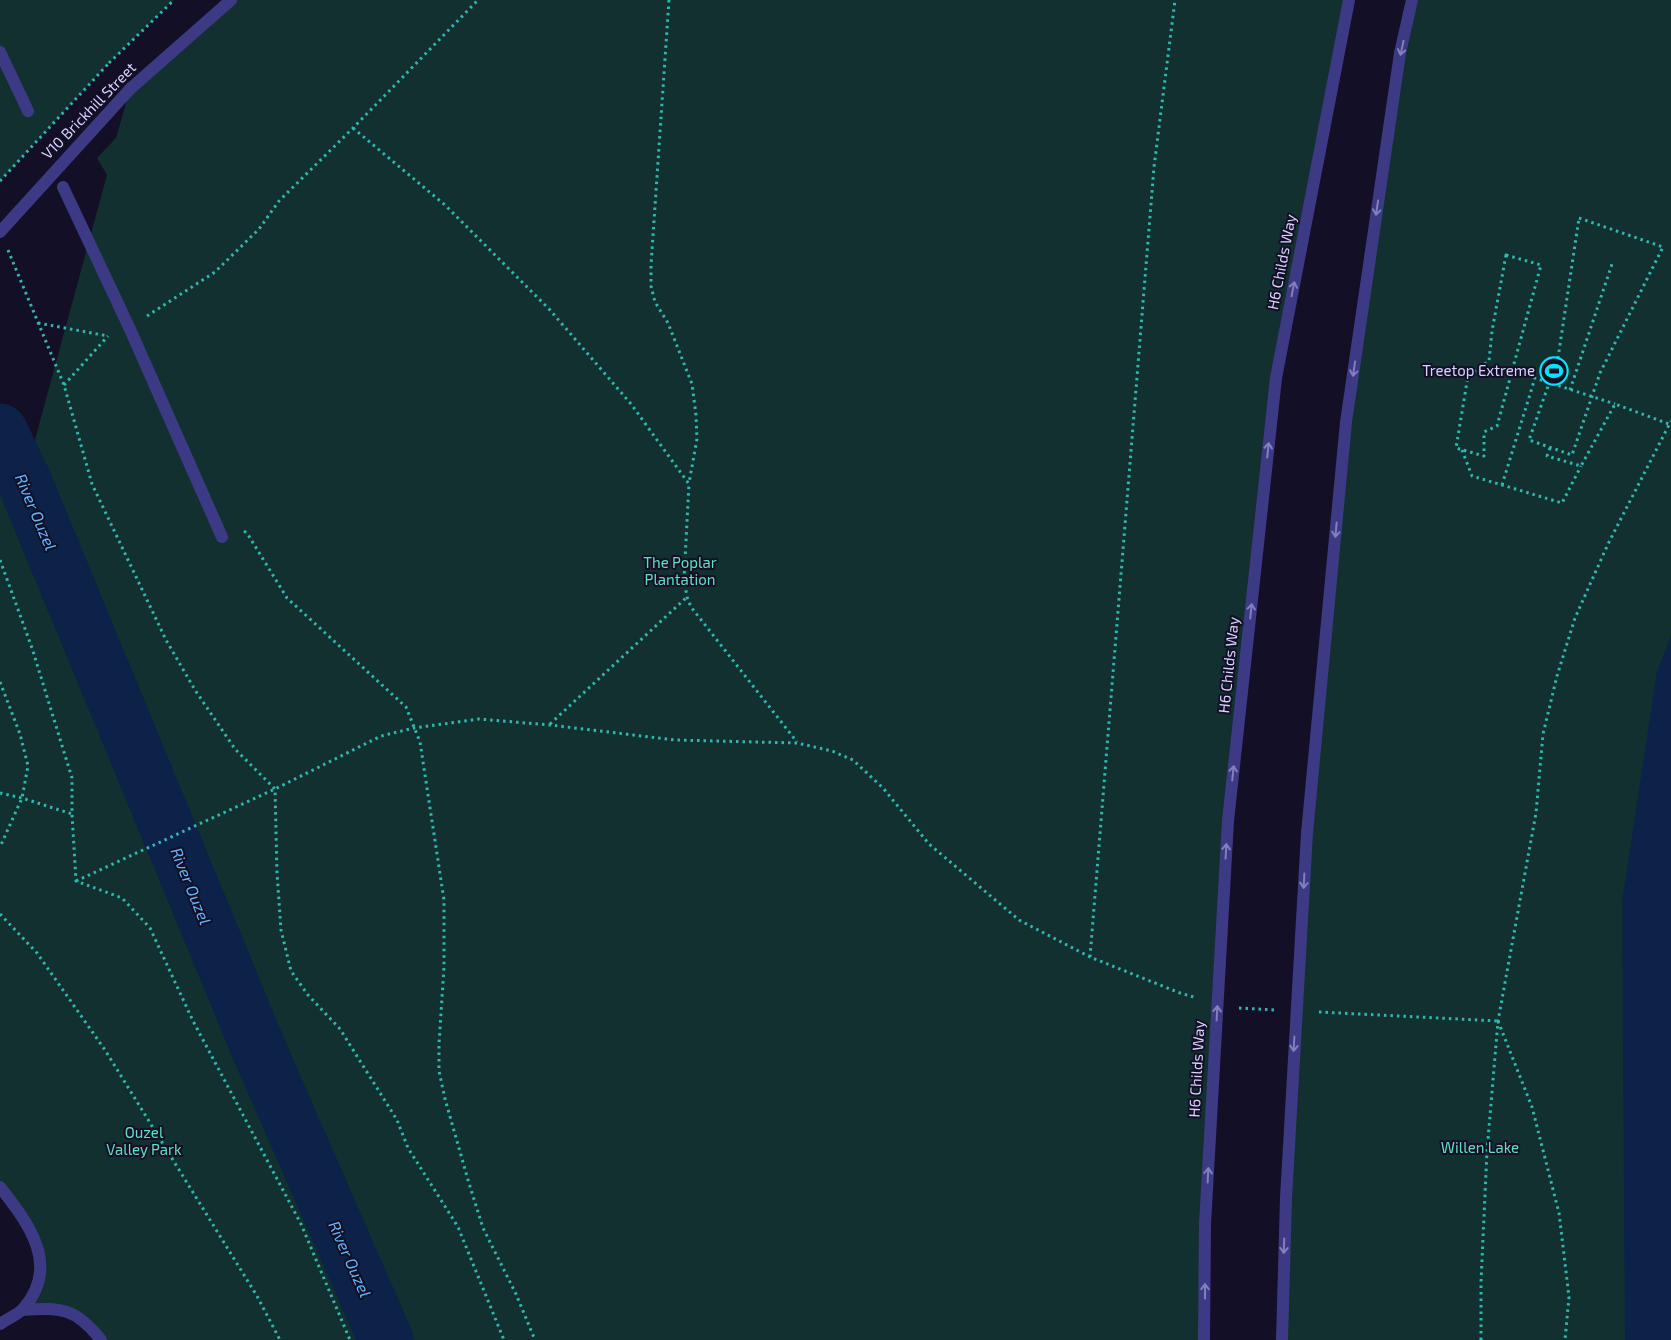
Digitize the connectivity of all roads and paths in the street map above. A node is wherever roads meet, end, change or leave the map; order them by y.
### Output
1 (174, 0) edge
2 (231, 0) edge
3 (478, 0) edge
4 (669, 0) edge
5 (1175, 0) edge
6 (1349, 0) edge
7 (1412, 0) edge
8 (0, 52) edge
9 (28, 111) dead end
10 (353, 128) junction
11 (0, 181) edge
12 (63, 187) dead end
13 (0, 232) edge
14 (7, 248) dead end
15 (1613, 261) dead end
16 (38, 323) junction
17 (129, 327) junction
18 (108, 336) junction
19 (1549, 383) junction
20 (64, 385) junction
21 (1570, 390) junction
22 (1592, 397) junction
23 (1615, 404) junction
24 (1670, 422) edge
25 (1550, 448) junction
26 (1462, 450) junction
27 (1581, 466) junction
28 (688, 484) junction
29 (1502, 484) junction
30 (220, 535) joint
31 (0, 560) edge
32 (687, 597) junction
33 (0, 682) edge
34 (550, 725) junction
35 (414, 728) junction
36 (797, 743) junction
37 (275, 789) junction
38 (0, 793) edge
39 (22, 798) junction
40 (72, 814) junction
41 (0, 847) edge
42 (76, 881) junction
43 (0, 914) edge
44 (1090, 957) junction
45 (1199, 998) dead end
46 (1235, 1008) dead end
47 (1284, 1010) dead end
48 (1314, 1012) dead end
49 (1498, 1021) junction
50 (0, 1187) edge
51 (22, 1310) junction
52 (0, 1324) edge
53 (101, 1340) edge
54 (280, 1340) edge
55 (350, 1340) edge
56 (504, 1340) edge
57 (535, 1340) edge
58 (1204, 1340) edge
59 (1282, 1340) edge
60 (1481, 1340) edge
61 (1565, 1340) edge

1 - 11 path, bridge
2 - 13 street, V10 Brickhill Street, bridge
3 - 10 path
4 - 28 path
5 - 44 path
58 -> 6 street, H6 Childs Way, bridge
7 -> 59 street, bridge
8 - 9 street
10 - 17 path
10 - 28 path
12 - 17 street
14 - 16 path
15 - 21 path
16 - 18 path
16 - 20 path
17 - 18 path
17 - 30 street
18 - 20 path
19 - 21 path
19 - 22 path
19 - 25 path
19 - 29 path
20 - 37 path
21 - 22 path
22 - 23 path
22 - 25 path
23 - 24 path
23 - 27 path
24 - 49 path
25 - 27 path
26 - 26 path
26 - 29 path
27 - 29 path
28 - 32 path
30 - 35 path
31 - 40 path
32 - 34 path
32 - 36 path
33 - 39 path
34 - 35 path
34 - 36 path
35 - 37 path
35 - 57 path
36 - 44 path
37 - 42 path
37 - 56 path
38 - 39 path
39 - 40 path
39 - 41 path
40 - 42 path
42 - 55 path
43 - 54 path
44 - 45 path
46 - 47 path
48 - 49 path
49 - 60 path
49 - 61 path
50 - 51 street
51 - 52 street
51 - 53 street

